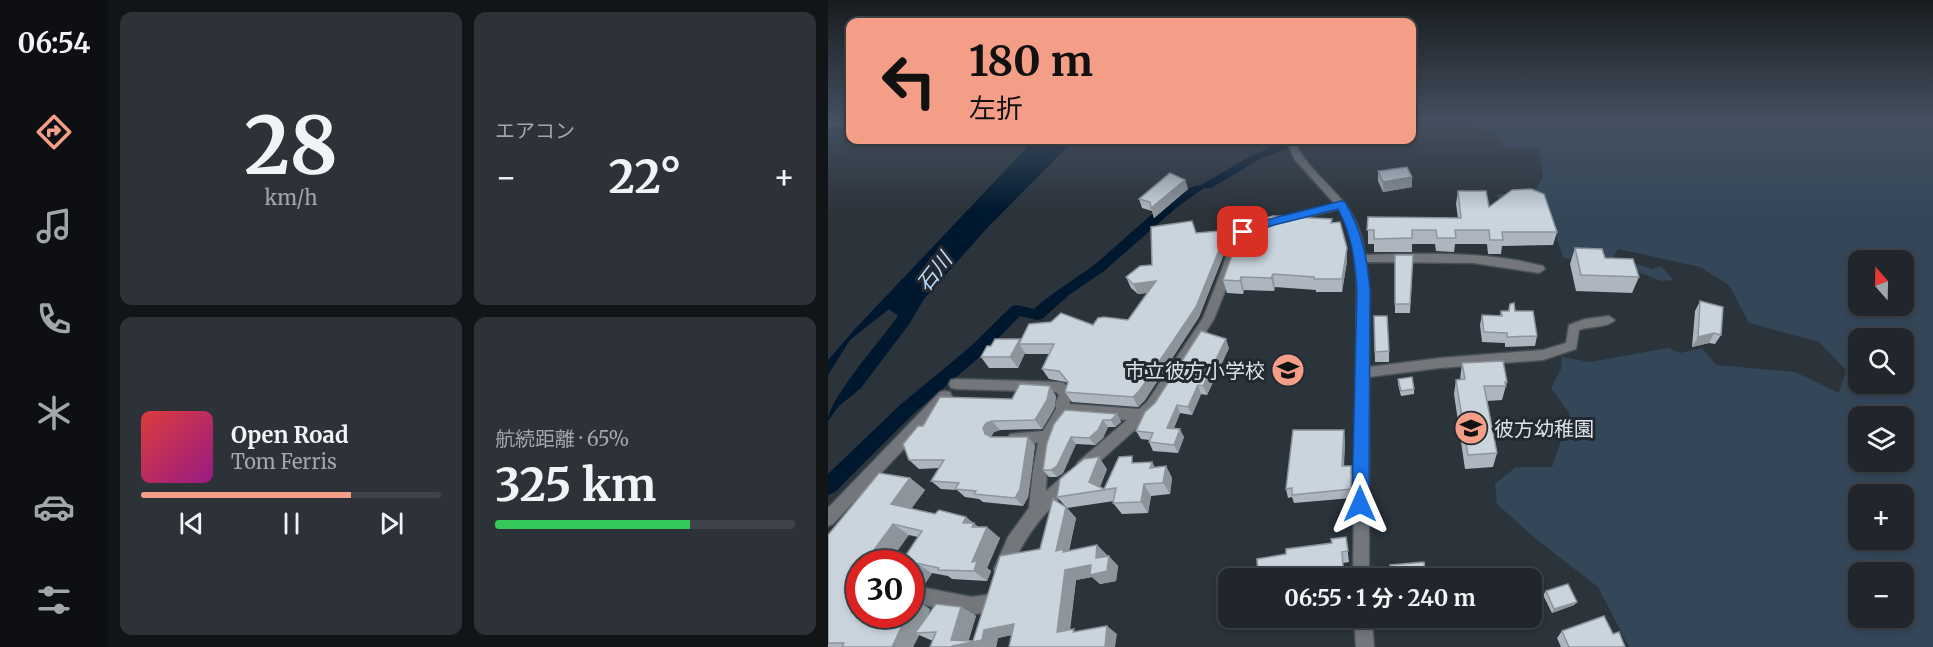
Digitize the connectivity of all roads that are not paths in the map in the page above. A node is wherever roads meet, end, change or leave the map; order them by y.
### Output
1 (1294, 150) edge
2 (1341, 205) junction
3 (1361, 259) junction
4 (1539, 269) dead end
5 (1609, 320) dead end
6 (1362, 373) junction
7 (956, 384) dead end
8 (945, 396) edge
9 (1063, 410) junction
10 (1143, 415) junction
11 (1047, 437) junction
12 (1000, 438) edge
13 (1037, 510) junction
14 (828, 519) edge
15 (1361, 568) edge
16 (924, 596) edge
17 (991, 603) junction
18 (985, 622) edge
19 (1364, 628) edge
20 (1365, 647) edge

1 - 2 street
2 - 3 street
2 - 10 street
3 - 4 street
3 - 6 street
5 - 6 street
6 - 15 street
7 - 9 street
8 - 14 street
9 - 10 street
9 - 11 street
10 - 13 street
11 - 12 street
11 - 13 street
13 - 17 street
16 - 17 street
17 - 18 street
19 - 20 street

